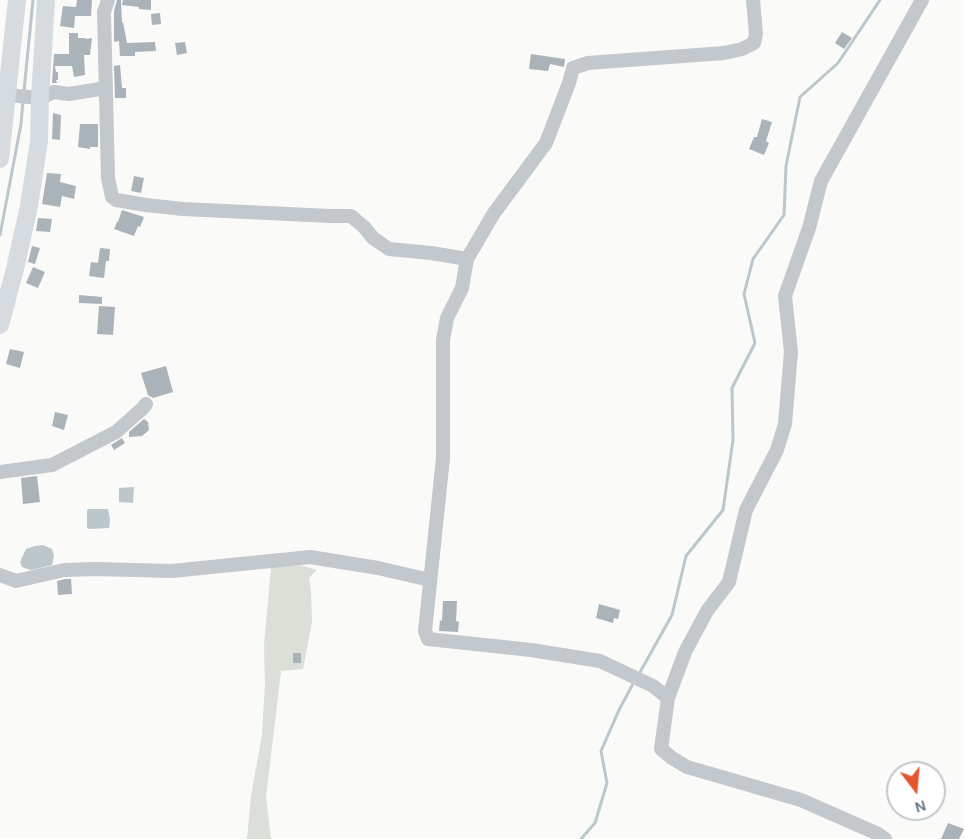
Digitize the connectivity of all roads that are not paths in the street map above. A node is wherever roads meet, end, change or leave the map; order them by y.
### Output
1 (17, 0) edge
2 (46, 0) edge
3 (108, 0) edge
4 (753, 0) edge
5 (922, 0) edge
6 (106, 88) junction
7 (7, 95) junction
8 (40, 98) junction
9 (0, 159) edge
10 (467, 259) junction
11 (0, 325) edge
12 (146, 404) dead end
13 (0, 472) edge
14 (0, 575) edge
15 (430, 580) junction
16 (668, 698) junction
17 (885, 839) edge

1 - 7 main road
2 - 8 main road
3 - 6 street
4 - 10 street
5 - 16 street
6 - 8 street
6 - 10 street
7 - 8 street
7 - 9 main road
8 - 11 main road
10 - 15 street
12 - 13 street
14 - 15 street
15 - 16 street
16 - 17 street

